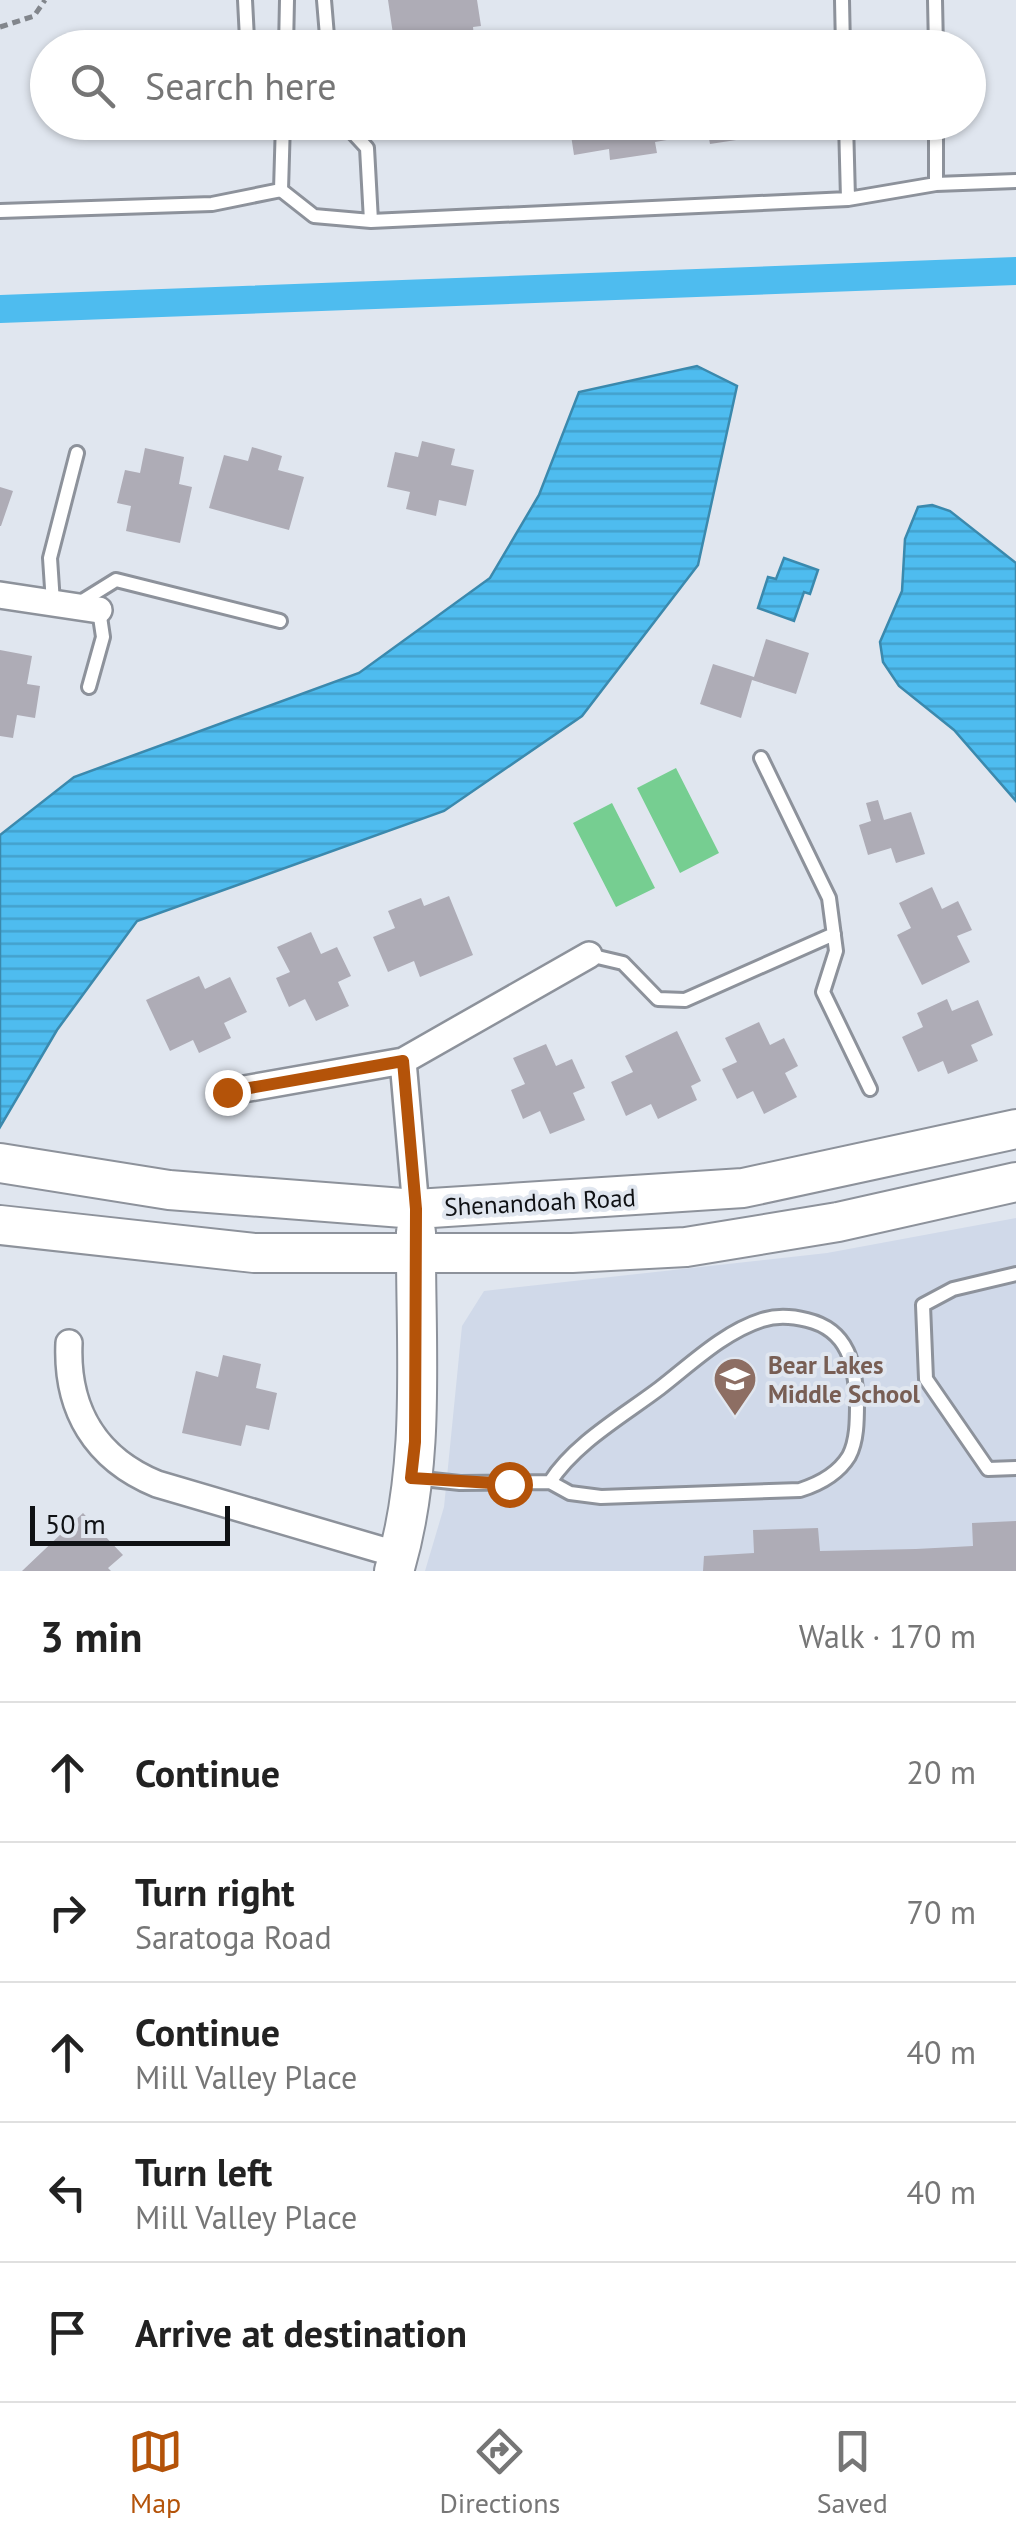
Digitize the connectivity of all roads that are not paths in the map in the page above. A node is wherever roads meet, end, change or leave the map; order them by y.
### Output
1 (245, 0) edge
2 (286, 0) edge
3 (324, 0) edge
4 (842, 0) edge
5 (936, 0) edge
6 (247, 30) edge
7 (286, 30) edge
8 (326, 30) edge
9 (843, 30) edge
10 (936, 30) edge
11 (282, 140) edge
12 (360, 140) edge
13 (846, 140) edge
14 (936, 140) edge
15 (1016, 182) edge
16 (936, 184) junction
17 (281, 190) junction
18 (848, 199) junction
19 (0, 211) edge
20 (371, 221) junction
21 (77, 452) dead end
22 (0, 595) edge
23 (75, 606) junction
24 (280, 620) dead end
25 (88, 687) dead end
26 (762, 758) dead end
27 (834, 934) junction
28 (589, 956) joint
29 (403, 1061) junction
30 (870, 1089) dead end
31 (227, 1092) dead end
32 (1016, 1129) edge
33 (0, 1163) edge
34 (1016, 1182) edge
35 (416, 1209) junction
36 (0, 1225) edge
37 (416, 1255) junction
38 (1016, 1274) edge
39 (68, 1344) dead end
40 (1016, 1468) edge
41 (411, 1478) junction
42 (550, 1482) junction
43 (396, 1563) edge

1 - 6 lane
2 - 7 lane
3 - 8 lane
4 - 9 lane
5 - 10 lane
11 - 17 lane
12 - 20 lane
13 - 18 lane
14 - 16 lane
15 - 16 lane
16 - 18 lane
17 - 19 lane
17 - 20 lane
18 - 20 lane
21 - 23 lane
22 - 23 street
23 - 24 lane
23 - 25 lane
26 - 27 lane
27 - 28 lane
27 - 30 lane
28 - 29 street
29 - 31 street
29 - 35 street
32 - 35 street, Shenandoah Road
33 - 35 street, Shenandoah Road
34 - 37 street, Shenandoah Road
35 - 37 street
36 - 37 street, Shenandoah Road
37 - 41 street
38 - 40 lane
39 - 43 street
41 - 42 lane
41 - 43 street
42 - 42 lane

